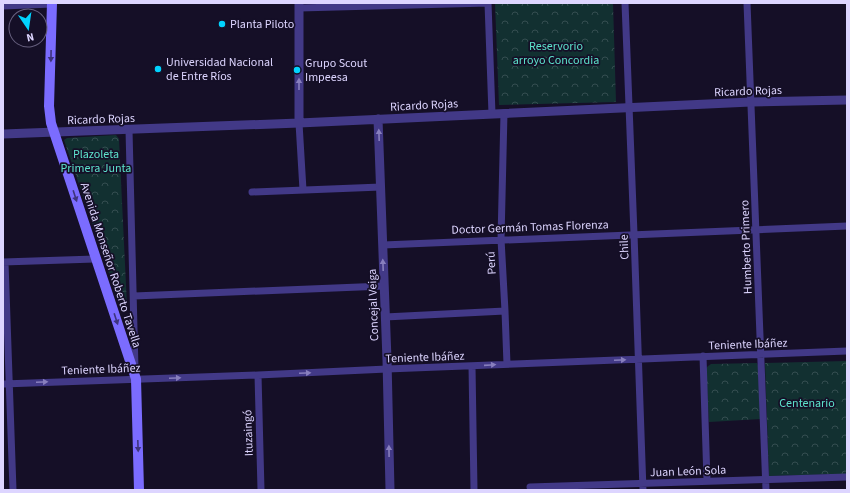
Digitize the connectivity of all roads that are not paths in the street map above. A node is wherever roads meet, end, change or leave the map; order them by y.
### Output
1 (488, 3) edge
2 (625, 3) edge
3 (747, 3) edge
4 (52, 4) edge
5 (299, 5) edge
6 (3, 6) edge
7 (847, 100) edge
8 (751, 102) junction
9 (629, 108) junction
10 (504, 113) junction
11 (492, 114) junction
12 (378, 119) junction
13 (299, 123) junction
14 (129, 130) junction
15 (54, 132) junction
16 (3, 134) edge
17 (381, 187) junction
18 (303, 190) junction
19 (252, 192) dead end
20 (847, 226) edge
21 (756, 229) junction
22 (634, 234) junction
23 (501, 239) junction
24 (383, 245) junction
25 (96, 259) junction
26 (4, 262) edge
27 (384, 286) junction
28 (134, 296) junction
29 (505, 311) junction
30 (385, 317) junction
31 (847, 351) edge
32 (761, 354) junction
33 (703, 356) junction
34 (638, 360) junction
35 (507, 364) junction
36 (472, 366) junction
37 (387, 369) junction
38 (258, 375) junction
39 (136, 379) junction
40 (6, 384) edge
41 (847, 477) edge
42 (765, 479) junction
43 (707, 481) junction
44 (530, 487) dead end
45 (643, 487) edge
46 (13, 490) edge
47 (139, 490) edge
48 (261, 490) edge
49 (390, 490) edge
50 (474, 490) edge
51 (766, 490) edge

1 - 5 street
1 - 11 street
2 - 9 street, Chile
3 - 8 street, Humberto Primero
4 - 6 street
4 -> 15 main road, Avenida Monseñor Roberto Tavella
13 -> 5 street
7 - 8 street, Ricardo Rojas
8 - 9 street, Ricardo Rojas
8 - 21 street, Humberto Primero
9 - 10 street, Ricardo Rojas
9 - 22 street, Chile
10 - 11 street, Ricardo Rojas
10 - 23 street, Perú
11 - 12 street, Ricardo Rojas
12 - 13 street, Ricardo Rojas
17 -> 12 street, Concejal Veiga
13 - 14 street, Ricardo Rojas
13 - 18 street
14 - 15 street, Ricardo Rojas
14 - 28 street
15 - 16 street, Ricardo Rojas
15 -> 25 main road, Avenida Monseñor Roberto Tavella
17 - 18 street
17 - 24 street, Concejal Veiga
18 - 19 street
20 - 21 street, Doctor Germán Tomas Florenza
21 - 22 street, Doctor Germán Tomas Florenza
21 - 32 street, Humberto Primero
22 - 23 street, Doctor Germán Tomas Florenza
22 - 34 street, Chile
23 - 24 street, Doctor Germán Tomas Florenza
23 - 29 street, Perú
27 -> 24 street, Concejal Veiga
25 - 26 street
25 -> 39 main road, Avenida Monseñor Roberto Tavella
26 - 40 street
27 - 28 street
27 - 30 street, Concejal Veiga
28 - 39 street
29 - 30 street
29 - 35 street, Perú
30 - 37 street, Concejal Veiga
31 - 32 street, Teniente Ibáñez
32 - 33 street, Teniente Ibáñez
32 - 42 street, Humberto Primero
33 - 34 street, Teniente Ibáñez
33 - 43 street
35 -> 34 street, Teniente Ibáñez
34 - 45 street, Chile
36 -> 35 street, Teniente Ibáñez
36 - 37 street, Teniente Ibáñez
36 - 50 street
38 -> 37 street, Teniente Ibáñez
49 -> 37 street, Concejal Veiga
39 -> 38 street, Teniente Ibáñez
38 - 48 street, Ituzaingó
40 -> 39 street, Teniente Ibáñez
39 -> 47 main road, Avenida Monseñor Roberto Tavella
40 - 46 street
41 - 42 street, Juan León Sola
42 - 43 street, Juan León Sola
42 - 51 street, Humberto Primero
43 - 45 street, Juan León Sola
44 - 45 street, Juan León Sola

